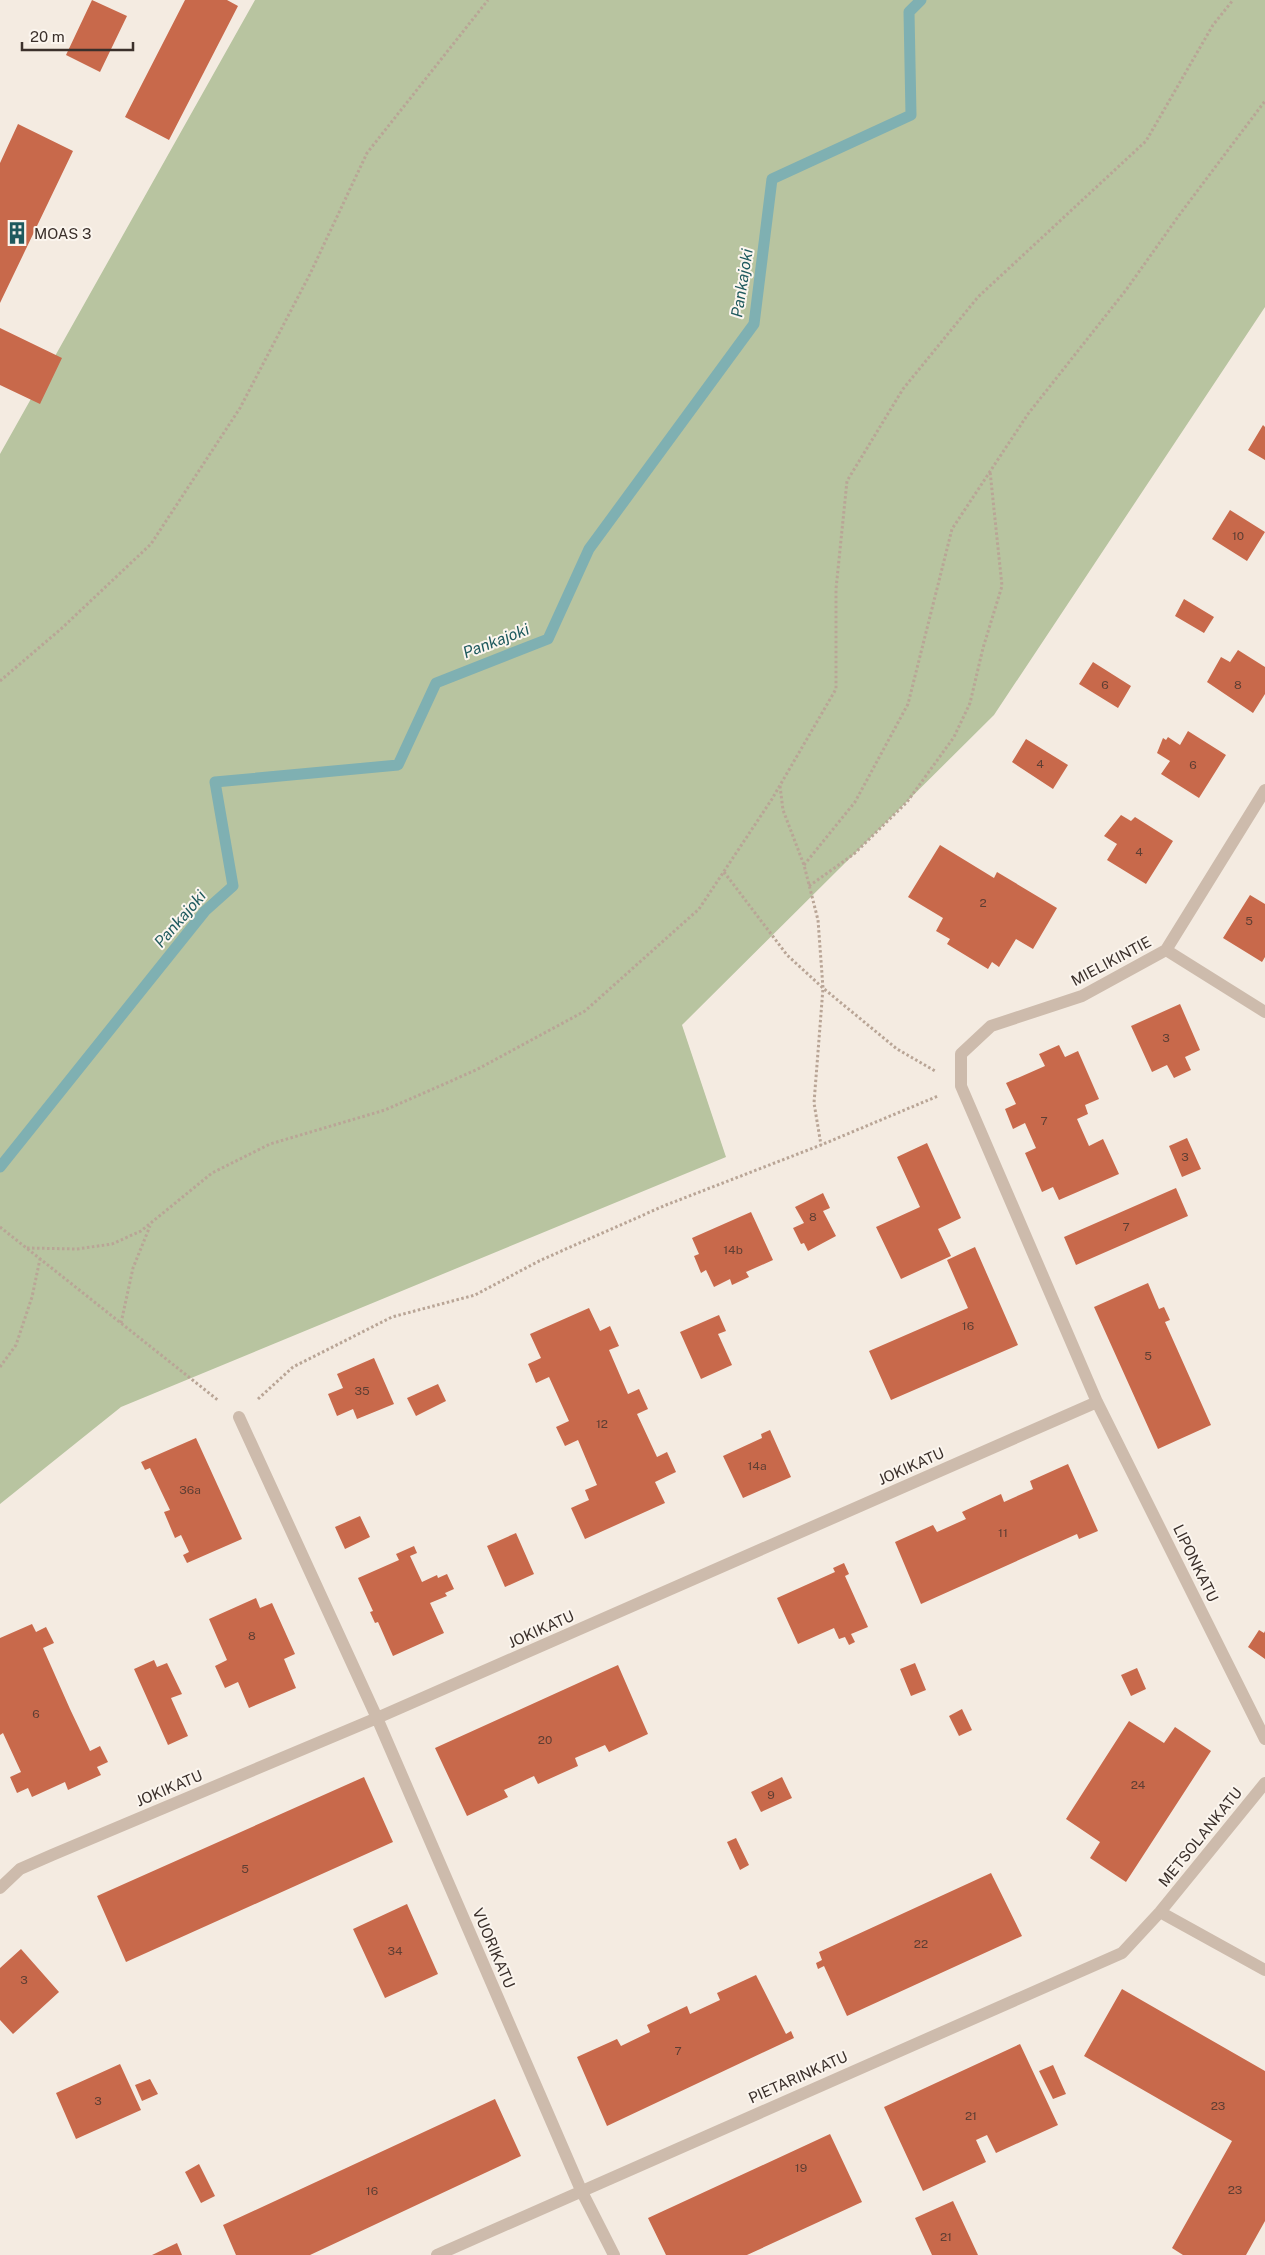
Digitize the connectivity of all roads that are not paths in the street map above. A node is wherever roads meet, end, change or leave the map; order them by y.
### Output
1 (1265, 790) edge
2 (1166, 950) junction
3 (1265, 1012) edge
4 (961, 1086) joint
5 (1097, 1402) junction
6 (239, 1417) road end
7 (377, 1718) junction
8 (1265, 1739) edge
9 (1265, 1783) edge
10 (0, 1888) edge
11 (1160, 1912) junction
12 (1265, 1970) edge
13 (581, 2190) junction
14 (437, 2255) edge
15 (614, 2255) edge

1 - 2 street, MIELIKINTIE
2 - 3 street
2 - 4 street, MIELIKINTIE
4 - 5 street, LIPONKATU
5 - 7 street, JOKIKATU
5 - 8 street, LIPONKATU
6 - 7 street, VUORIKATU
7 - 10 street, JOKIKATU
7 - 13 street, VUORIKATU
9 - 11 street, METSOLANKATU
11 - 12 street
11 - 13 street, PIETARINKATU
13 - 14 street, PIETARINKATU
13 - 15 street, VUORIKATU

